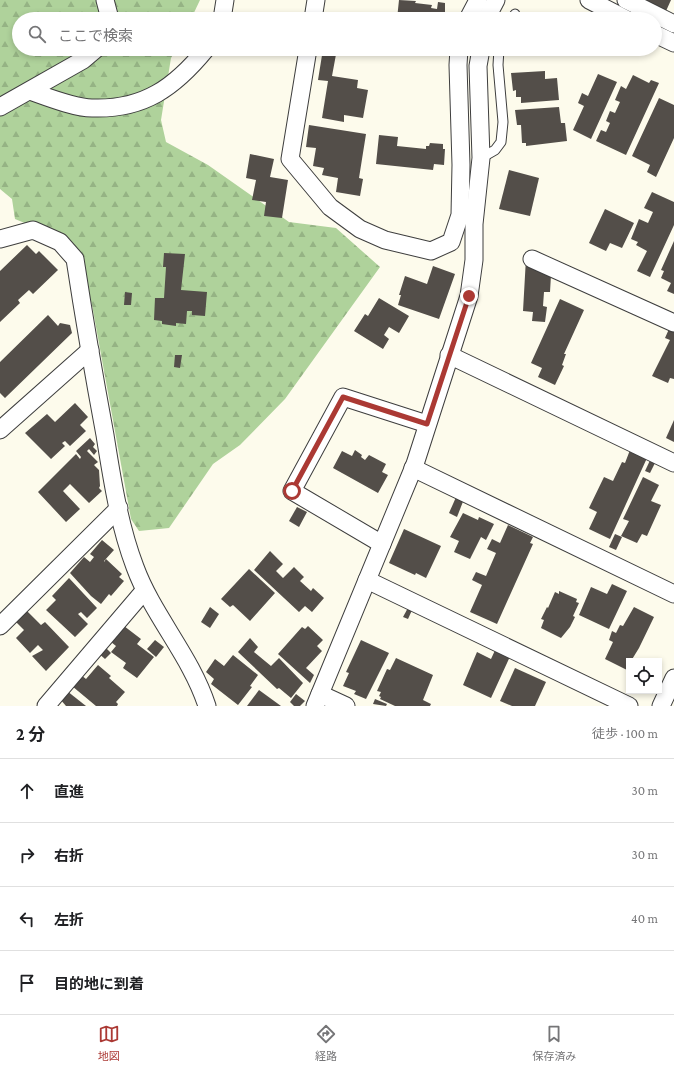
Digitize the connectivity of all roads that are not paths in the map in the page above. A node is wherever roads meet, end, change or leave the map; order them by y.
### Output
1 (105, 0) edge
2 (225, 0) edge
3 (316, 0) edge
4 (478, 0) edge
5 (496, 0) edge
6 (589, 0) edge
7 (626, 0) edge
8 (108, 12) edge
9 (223, 12) edge
10 (314, 12) edge
11 (472, 12) edge
12 (490, 12) edge
13 (612, 12) edge
14 (650, 12) edge
15 (662, 18) edge
16 (674, 24) edge
17 (662, 37) edge
18 (674, 43) edge
19 (88, 56) edge
20 (201, 56) edge
21 (307, 56) edge
22 (459, 56) edge
23 (480, 56) edge
24 (499, 56) edge
25 (30, 91) junction
26 (0, 107) edge
27 (481, 158) junction
28 (0, 239) edge
29 (532, 260) dead end
30 (674, 323) edge
31 (90, 350) junction
32 (449, 354) junction
33 (427, 424) junction
34 (0, 430) edge
35 (674, 463) edge
36 (413, 468) junction
37 (119, 508) junction
38 (382, 544) junction
39 (367, 580) junction
40 (144, 591) junction
41 (674, 594) edge
42 (0, 626) edge
43 (674, 678) edge
44 (317, 700) edge
45 (46, 706) edge
46 (207, 706) edge
47 (346, 706) edge
48 (629, 706) edge
49 (661, 706) edge

1 - 8 street
2 - 9 street
3 - 10 street
4 - 11 street
5 - 12 street
6 - 13 street
7 - 14 street
15 - 16 street
17 - 18 street
19 - 25 street
20 - 25 street
21 - 22 street
23 - 27 street
24 - 27 lane
25 - 26 street
27 - 32 street
28 - 31 street
29 - 30 street
31 - 34 street
31 - 37 street
32 - 33 street
32 - 35 street
33 - 36 street
33 - 38 street
36 - 38 street
36 - 41 street
37 - 40 street
37 - 42 street
38 - 39 street
39 - 44 street
39 - 48 street
40 - 45 street
40 - 46 street
43 - 49 street
44 - 47 street

